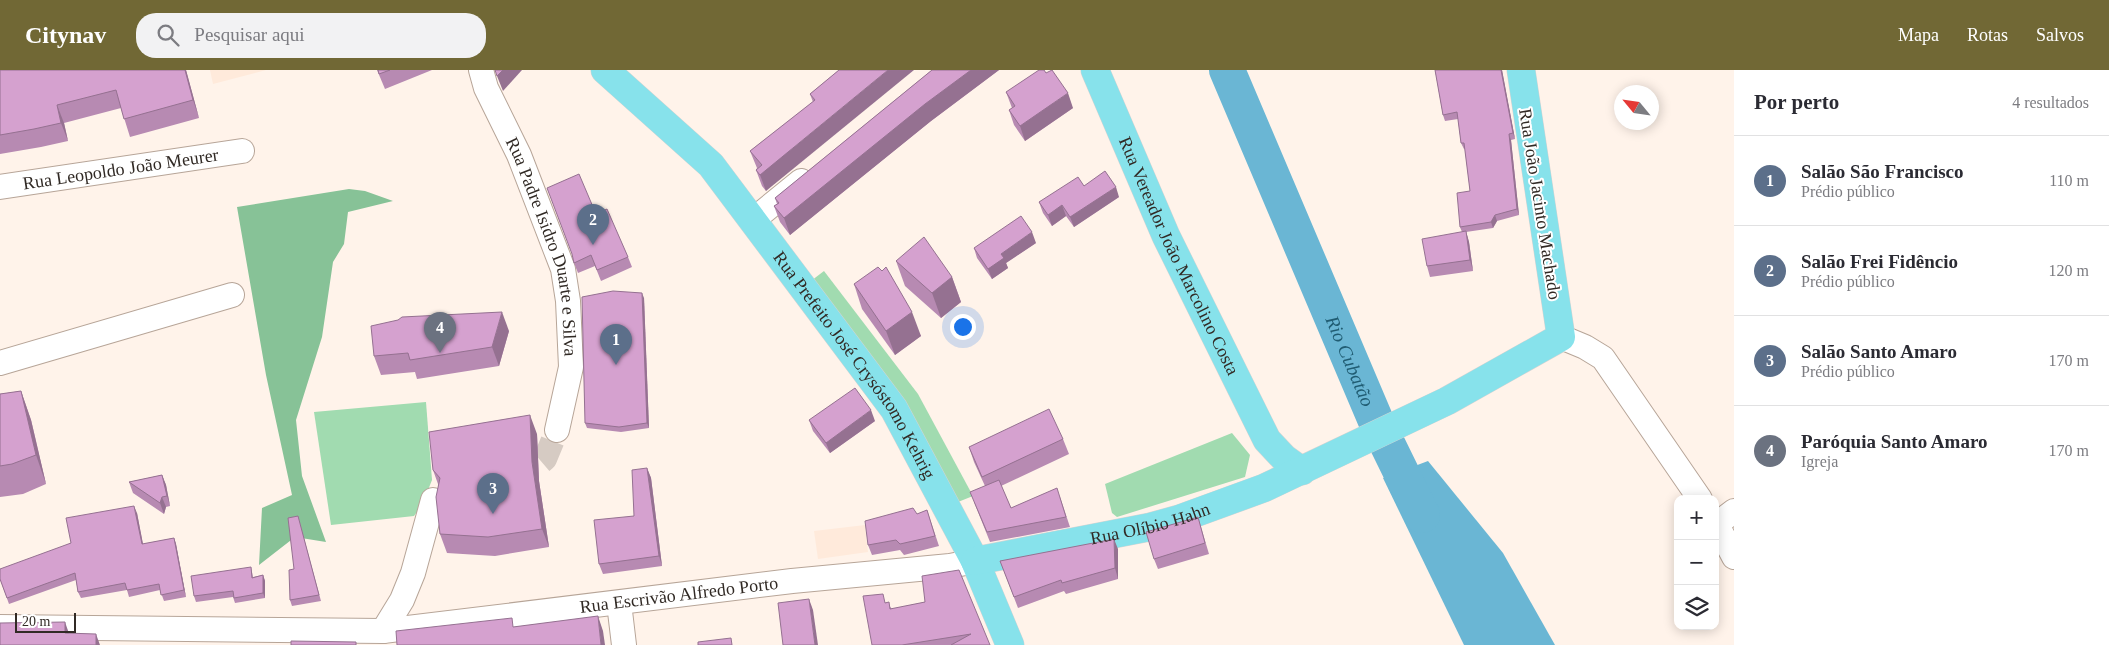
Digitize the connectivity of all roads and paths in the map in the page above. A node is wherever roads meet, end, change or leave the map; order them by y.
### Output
1 (480, 70) edge
2 (605, 70) edge
3 (1095, 70) edge
4 (1521, 70) edge
5 (242, 151) dead end
6 (821, 164) edge
7 (0, 186) edge
8 (752, 221) junction
9 (232, 295) dead end
10 (1561, 337) junction
11 (0, 363) edge
12 (557, 430) tunnel mouth
13 (1267, 440) junction
14 (1309, 466) junction
15 (1264, 488) junction
16 (1697, 495) edge
17 (433, 500) dead end
18 (1722, 519) edge
19 (1734, 557) edge
20 (975, 561) junction
21 (619, 603) junction
22 (0, 627) edge
23 (125, 637) edge
24 (383, 638) edge
25 (624, 645) edge
26 (1010, 645) edge

1 - 12 street, Rua Padre Isidro Duarte e Silva
2 - 8 main road, Rua Prefeito José Crysóstomo Kehrig
3 - 13 main road, Rua Vereador João Marcolino Costa
4 - 10 main road, Rua João Jacinto Machado
5 - 7 street, Rua Leopoldo João Meurer
6 - 8 street
8 - 20 main road, Rua Prefeito José Crysóstomo Kehrig
9 - 11 street
10 - 14 main road, Rua Olíbio Hahn
10 - 16 street
13 - 14 main road, Rua Vereador João Marcolino Costa
13 - 15 main road, Rua Vereador João Marcolino Costa
14 - 15 main road, Rua Olíbio Hahn
15 - 20 main road, Rua Olíbio Hahn
17 - 24 street
18 - 19 street
20 - 21 street, Rua Escrivão Alfredo Porto
20 - 26 main road, Rua Prefeito José Crysóstomo Kehrig
21 - 24 street, Rua Escrivão Alfredo Porto
21 - 25 street
22 - 23 street, Rua Escrivão Alfredo Porto
23 - 24 street, Rua Escrivão Alfredo Porto

